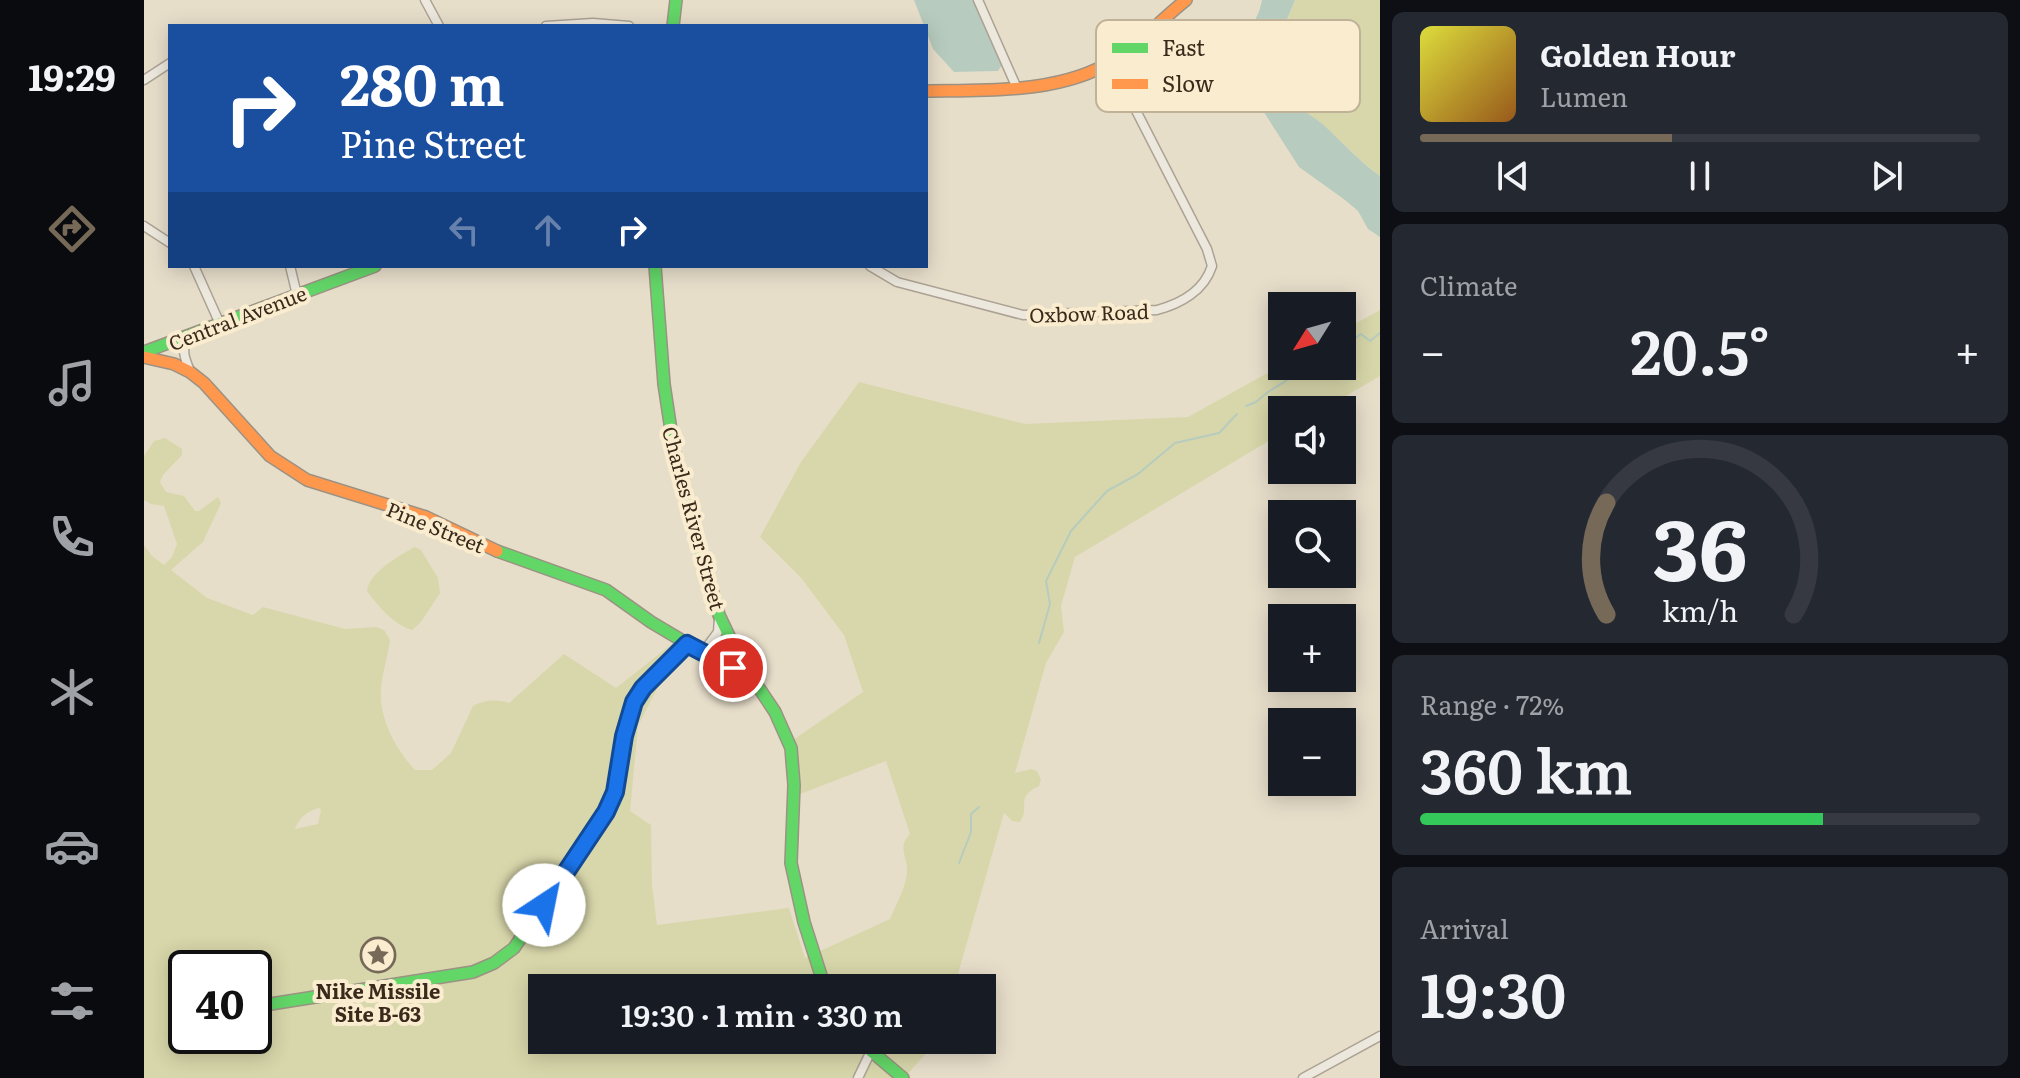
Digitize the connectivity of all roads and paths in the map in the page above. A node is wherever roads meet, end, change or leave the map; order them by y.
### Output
1 (425, 0) edge
2 (676, 0) edge
3 (978, 0) edge
4 (1186, 0) edge
5 (1162, 20) edge
6 (438, 24) edge
7 (577, 24) edge
8 (605, 24) edge
9 (673, 24) edge
10 (168, 64) edge
11 (1096, 68) edge
12 (144, 80) edge
13 (1016, 86) junction
14 (928, 91) edge
15 (1137, 112) edge
16 (144, 226) edge
17 (168, 242) edge
18 (195, 268) edge
19 (290, 268) edge
20 (370, 268) edge
21 (655, 268) edge
22 (873, 268) edge
23 (297, 295) junction
24 (220, 324) junction
25 (189, 335) junction
26 (144, 355) edge
27 (190, 372) junction
28 (719, 615) junction
29 (687, 644) junction
30 (703, 652) junction
31 (758, 688) junction
32 (821, 974) edge
33 (272, 1004) edge
34 (1380, 1036) edge
35 (870, 1054) edge
36 (871, 1054) edge
37 (858, 1078) edge
38 (903, 1078) edge
39 (1303, 1078) edge

1 - 6 street
2 - 9 street
3 - 13 street
4 - 5 street
7 - 8 street
10 - 12 street
11 - 13 street
13 - 14 street
15 - 22 street, Oxbow Road
16 - 17 street
18 - 24 street
19 - 23 street
20 - 23 street, Central Avenue
21 - 28 street, Charles River Street
23 - 24 street, Central Avenue
24 - 25 street, Central Avenue
25 - 26 street, Central Avenue
25 - 27 street
26 - 27 street, Pine Street
27 - 29 street, Pine Street
28 - 30 street
28 - 31 street, Charles River Street
29 - 30 street, Pine Street
29 - 33 street
30 - 31 street, Pine Street
31 - 32 street, Charles River Street
34 - 39 street
35 - 37 street
36 - 38 street

